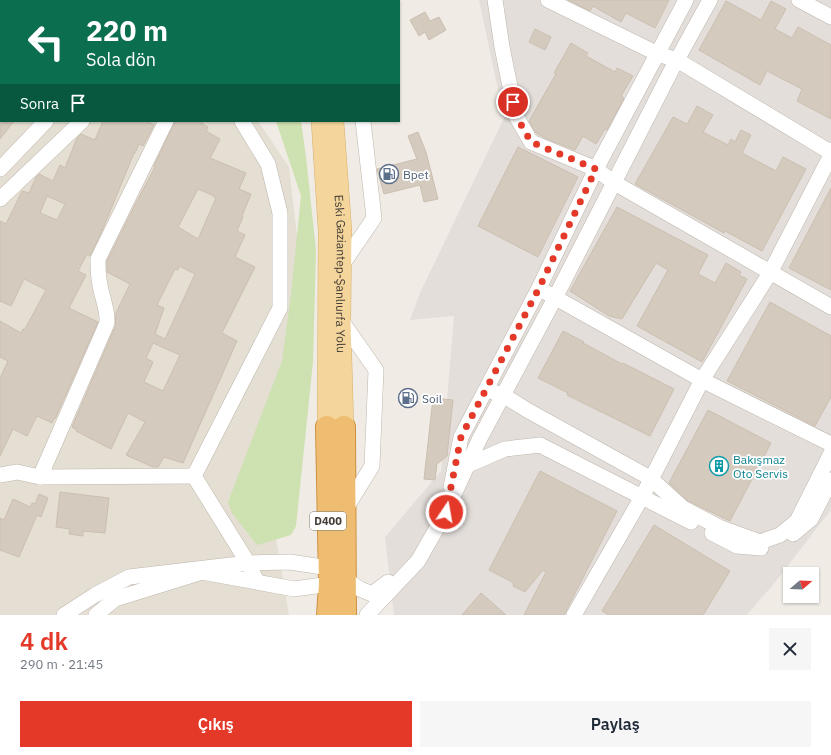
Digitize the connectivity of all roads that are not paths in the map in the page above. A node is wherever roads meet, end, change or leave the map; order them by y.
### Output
1 (495, 0) edge
2 (548, 0) edge
3 (686, 0) edge
4 (710, 0) edge
5 (799, 0) edge
6 (831, 17) edge
7 (658, 54) junction
8 (677, 60) junction
9 (45, 122) edge
10 (81, 122) edge
11 (166, 122) edge
12 (243, 122) edge
13 (321, 122) edge
14 (334, 122) edge
15 (362, 122) edge
16 (830, 155) edge
17 (0, 169) edge
18 (596, 169) junction
19 (613, 182) junction
20 (0, 199) edge
21 (342, 265) junction
22 (770, 273) junction
23 (539, 288) junction
24 (555, 298) junction
25 (831, 306) edge
26 (341, 320) junction
27 (702, 380) junction
28 (485, 389) junction
29 (503, 395) junction
30 (336, 427) junction
31 (831, 444) edge
32 (831, 453) edge
33 (468, 465) junction
34 (0, 476) edge
35 (194, 476) junction
36 (40, 477) junction
37 (650, 478) junction
38 (831, 480) edge
39 (642, 497) junction
40 (344, 510) junction
41 (446, 512) junction
42 (418, 561) junction
43 (248, 563) junction
44 (334, 577) junction
45 (257, 582) junction
46 (64, 615) edge
47 (96, 615) edge
48 (328, 615) edge
49 (345, 615) edge
50 (367, 615) edge
51 (574, 615) edge

1 - 18 street
2 - 7 street
3 - 7 street
4 - 8 street
5 - 6 street
7 - 8 street
7 - 18 street
8 - 16 street
8 - 19 street
9 - 17 street
10 - 20 street
11 - 36 street
12 - 35 street
13 - 30 main road, Eski Gaziantep-Şanlıurfa Yolu
14 - 21 main road, Eski Gaziantep-Şanlıurfa Yolu
15 - 21 street
16 - 22 street
18 - 19 street
18 - 23 street
19 - 22 street
19 - 24 street
21 - 26 main road, Eski Gaziantep-Şanlıurfa Yolu
22 - 25 street
22 - 27 street
23 - 24 street
23 - 28 street
24 - 27 street
24 - 29 street
26 - 30 main road, Eski Gaziantep-Şanlıurfa Yolu
26 - 40 street
27 - 31 street
27 - 37 street
28 - 29 street
28 - 41 street
29 - 33 street
29 - 37 street
30 - 40 highway, D400
30 - 44 highway, D400
32 - 37 street
33 - 39 street
33 - 41 street
34 - 36 street
35 - 36 street
35 - 43 street
37 - 39 street
38 - 39 street
39 - 51 street
40 - 44 highway, D400
41 - 42 street
42 - 44 street
42 - 50 street
43 - 44 street
43 - 45 street
43 - 46 street
44 - 45 street
44 - 48 highway, D400
44 - 49 highway, D400
45 - 47 street

